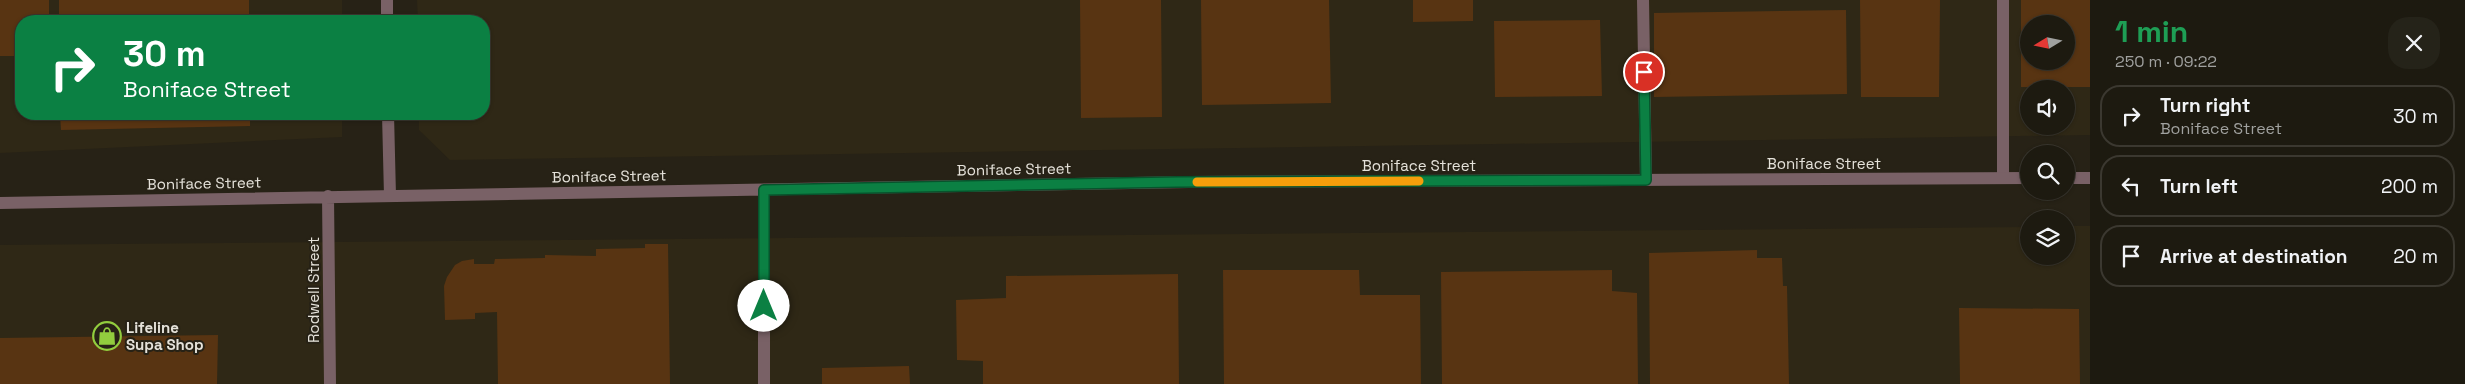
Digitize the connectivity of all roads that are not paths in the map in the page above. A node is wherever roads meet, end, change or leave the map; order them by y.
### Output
1 (387, 0) edge
2 (1643, 0) edge
3 (2003, 0) edge
4 (387, 15) edge
5 (388, 120) edge
6 (2003, 178) junction
7 (2020, 178) edge
8 (2075, 178) edge
9 (2090, 178) edge
10 (1646, 180) junction
11 (764, 190) junction
12 (328, 196) junction
13 (390, 196) junction
14 (0, 203) edge
15 (330, 384) edge
16 (764, 384) edge

1 - 4 street
2 - 10 street
3 - 6 street
5 - 13 street
6 - 7 street, Boniface Street
6 - 10 street, Boniface Street
8 - 9 street
10 - 11 street, Boniface Street
11 - 13 street, Boniface Street
11 - 16 street
12 - 13 street, Boniface Street
12 - 14 street, Boniface Street
12 - 15 street, Rodwell Street

